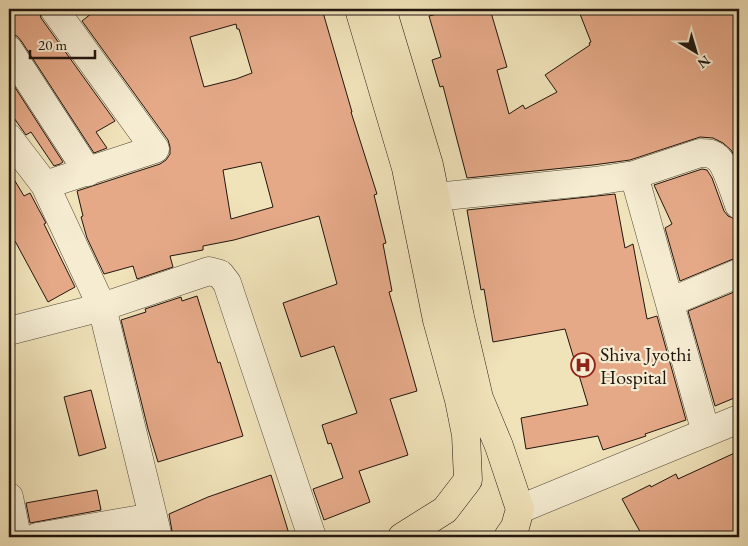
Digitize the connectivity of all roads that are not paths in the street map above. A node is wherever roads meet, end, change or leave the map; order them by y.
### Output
1 (54, 9) edge
2 (358, 9) edge
3 (382, 9) edge
4 (9, 50) edge
5 (12, 150) edge
6 (88, 172) junction
7 (634, 175) junction
8 (45, 186) junction
9 (435, 197) junction
10 (739, 205) edge
11 (739, 272) edge
12 (670, 302) junction
13 (102, 307) junction
14 (9, 331) edge
15 (739, 419) edge
16 (706, 433) junction
17 (9, 497) edge
18 (520, 510) junction
19 (155, 527) edge
20 (17, 537) edge
21 (36, 537) edge
22 (312, 537) edge
23 (402, 537) edge
24 (508, 537) edge

1 - 6 street
2 - 23 highway
3 - 9 highway
4 - 6 street
5 - 8 street
6 - 8 street
7 - 9 street
7 - 10 street
7 - 12 street
8 - 13 street
9 - 18 highway
11 - 12 street
12 - 16 street
13 - 14 street
13 - 19 street
13 - 22 street
15 - 16 street
16 - 18 street
17 - 20 street
18 - 24 highway
19 - 21 street

